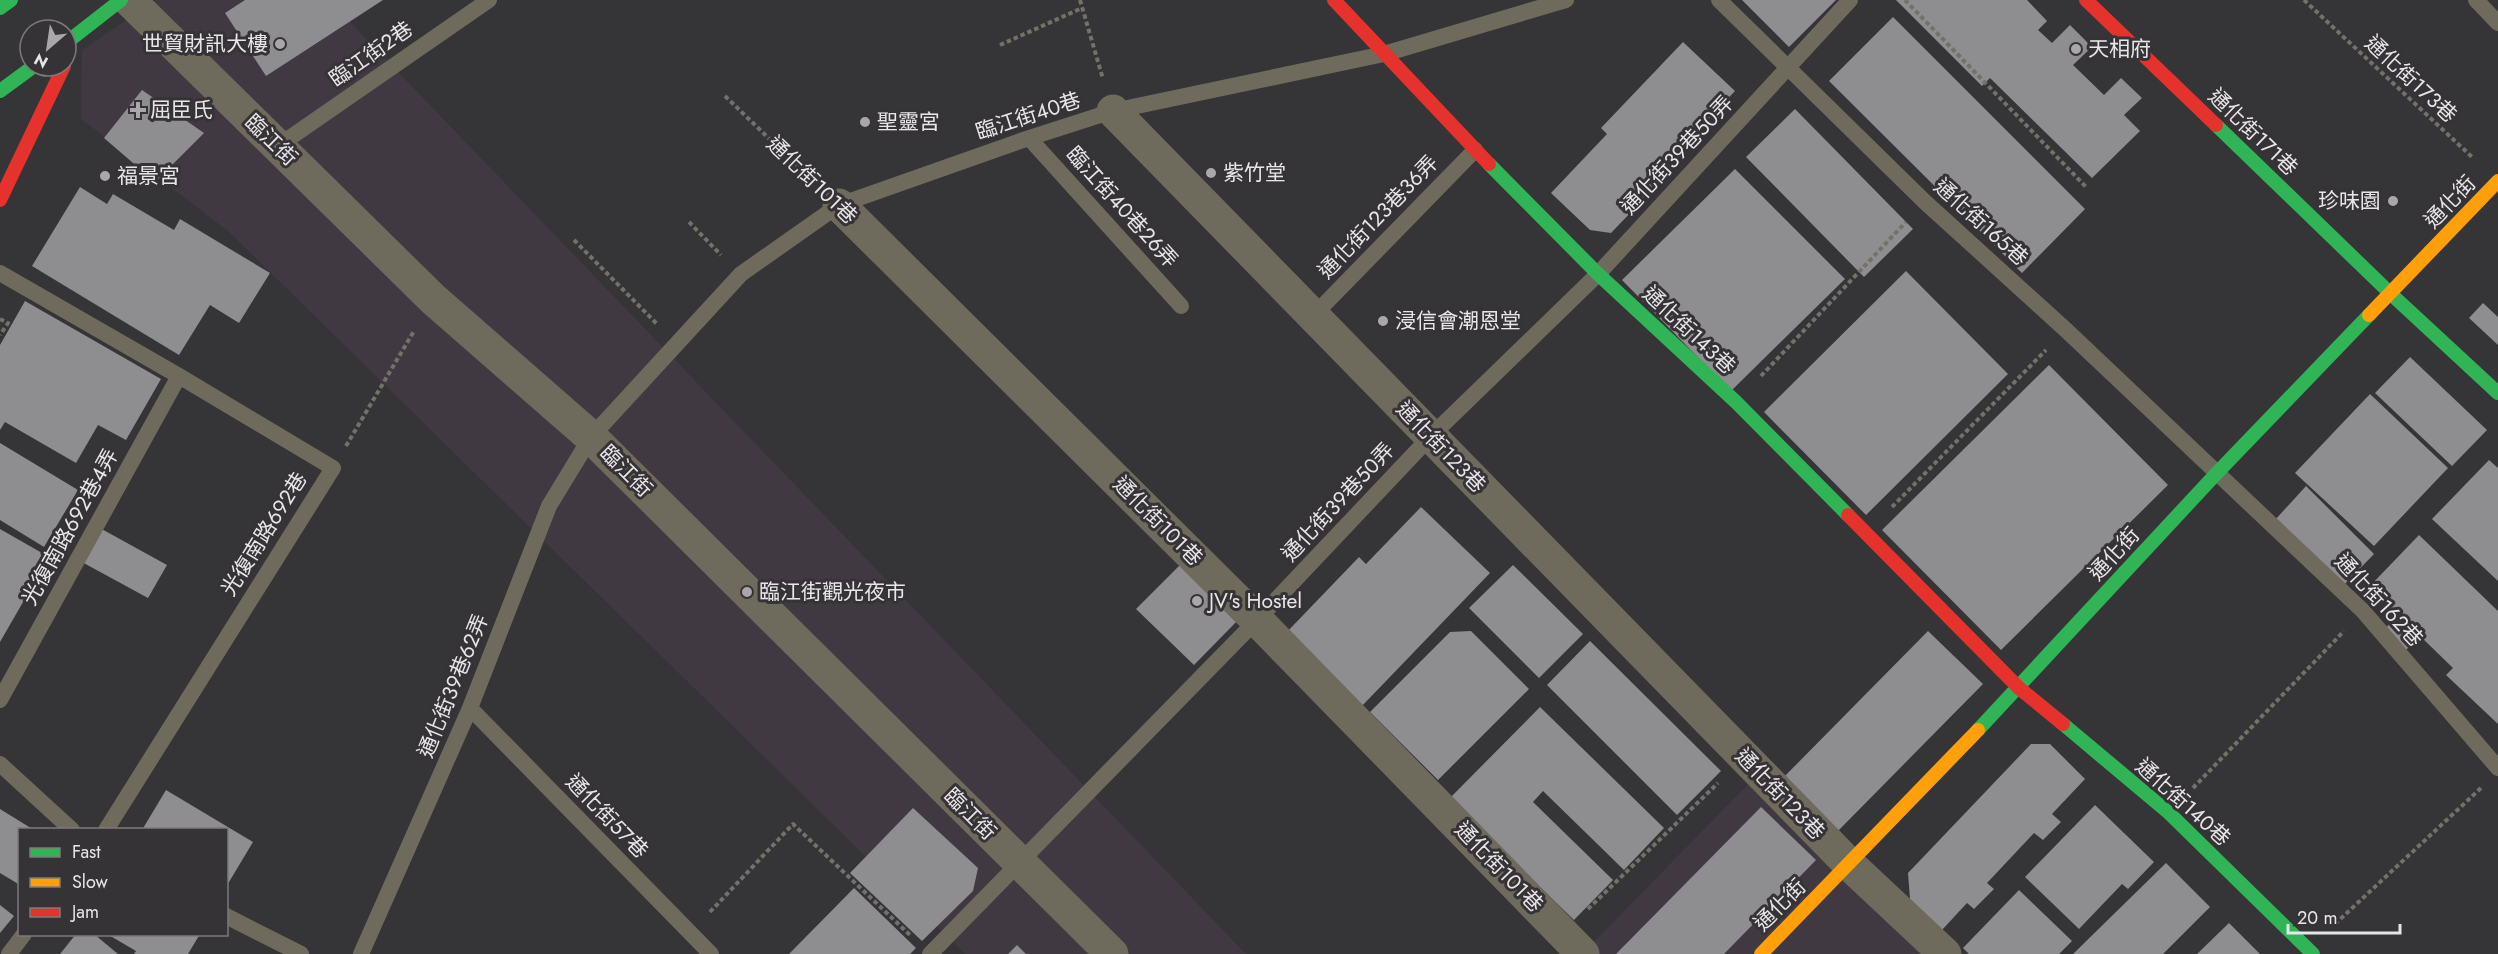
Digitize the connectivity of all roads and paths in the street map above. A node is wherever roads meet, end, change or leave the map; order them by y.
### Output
1 (11, 0) edge
2 (121, 0) edge
3 (129, 0) edge
4 (489, 0) edge
5 (1080, 0) edge
6 (1334, 0) edge
7 (1566, 0) edge
8 (1719, 0) edge
9 (1850, 0) edge
10 (1905, 0) edge
11 (2086, 0) edge
12 (2304, 0) edge
13 (2476, 0) edge
14 (0, 8) edge
15 (1082, 8) junction
16 (2498, 23) edge
17 (81, 32) junction
18 (78, 34) edge
19 (78, 38) edge
20 (1000, 45) dead end
21 (1384, 54) junction
22 (1789, 67) junction
23 (18, 77) edge
24 (58, 78) edge
25 (0, 90) edge
26 (725, 96) dead end
27 (1113, 111) junction
28 (1029, 138) junction
29 (278, 146) junction
30 (1475, 150) junction
31 (2473, 157) dead end
32 (2498, 181) edge
33 (2086, 187) dead end
34 (0, 200) edge
35 (1925, 202) junction
36 (839, 205) junction
37 (688, 222) dead end
38 (574, 240) dead end
39 (0, 273) edge
40 (741, 274) junction
41 (1598, 274) junction
42 (2391, 294) junction
43 (433, 299) junction
44 (1181, 306) dead end
45 (1313, 316) junction
46 (0, 319) edge
47 (2066, 330) junction
48 (0, 335) edge
49 (677, 344) junction
50 (180, 376) junction
51 (2498, 393) edge
52 (1736, 402) junction
53 (1431, 436) junction
54 (591, 437) junction
55 (333, 468) junction
56 (2218, 473) junction
57 (1866, 534) junction
58 (2363, 611) junction
59 (1257, 620) junction
60 (2019, 688) junction
61 (0, 700) edge
62 (470, 708) junction
63 (1744, 758) junction
64 (0, 764) edge
65 (2494, 774) edge
66 (2169, 813) junction
67 (70, 828) edge
68 (107, 828) edge
69 (1020, 864) junction
70 (1850, 866) junction
71 (228, 917) edge
72 (690, 933) junction
73 (22, 936) edge
74 (912, 938) dead end
75 (1573, 943) edge
76 (2310, 951) edge
77 (9, 954) edge
78 (301, 954) edge
79 (361, 954) edge
80 (711, 954) edge
81 (930, 954) edge
82 (1112, 954) edge
83 (1761, 954) edge
84 (1945, 954) edge

1 - 14 street
2 - 17 street
3 - 29 street, 臨江街
4 - 29 lane, 臨江街2巷
5 - 15 path
6 - 21 street, 通化街143巷
7 - 21 lane, 臨江街40巷
8 - 22 lane, 通化街165巷
9 - 22 lane, 通化街39巷50弄
10 - 33 path
11 - 42 street, 通化街171巷
12 - 31 path, 通化街173巷
13 - 16 lane
15 - 20 path
15 - 27 path
17 - 18 street
17 - 19 street
21 - 27 lane, 臨江街40巷
21 - 30 street, 通化街143巷
22 - 35 lane, 通化街165巷
22 - 41 lane, 通化街39巷50弄
23 - 25 street
24 - 34 street
26 - 36 path, 通化街101巷
27 - 28 lane, 臨江街40巷
27 - 45 street, 通化街123巷
28 - 36 lane, 臨江街40巷
28 - 44 lane, 臨江街40巷26弄
29 - 43 street, 臨江街
30 - 41 street, 通化街143巷
30 - 45 lane, 通化街123巷36弄
32 - 42 street, 通化街
35 - 47 lane, 通化街165巷
35 - 52 path
36 - 40 lane, 臨江街40巷
36 - 59 street, 通化街101巷
37 - 40 path
38 - 49 path
39 - 50 lane, 光復南路692巷
40 - 49 lane, 臨江街40巷
41 - 52 street, 通化街143巷
41 - 53 lane, 通化街39巷50弄
42 - 51 street, 通化街171巷
42 - 56 street, 通化街
43 - 54 street, 臨江街
43 - 55 path
45 - 53 street, 通化街123巷
46 - 48 path
47 - 56 lane, 通化街165巷
47 - 57 path
49 - 54 lane, 臨江街40巷
50 - 55 lane, 光復南路692巷
50 - 61 lane, 光復南路692巷4弄
52 - 57 street, 通化街143巷
53 - 59 lane, 通化街39巷50弄
53 - 63 street, 通化街123巷
54 - 62 lane, 通化街39巷62弄
54 - 69 street, 臨江街
55 - 68 lane, 光復南路692巷
56 - 58 lane, 通化街162巷
56 - 60 street, 通化街
57 - 60 street, 通化街143巷
58 - 65 lane, 通化街162巷
58 - 66 path
59 - 69 lane, 通化街39巷50弄
59 - 75 street, 通化街101巷
60 - 66 street, 通化街140巷
60 - 70 street, 通化街
62 - 72 lane, 通化街57巷
62 - 79 lane, 通化街39巷62弄
63 - 70 street, 通化街123巷
63 - 75 path
64 - 67 lane
65 - 76 path
66 - 76 street, 通化街140巷
69 - 81 lane, 通化街39巷50弄
69 - 82 street, 臨江街
70 - 83 street, 通化街
70 - 84 street, 通化街123巷
71 - 78 lane
72 - 74 path
72 - 80 lane, 通化街57巷
73 - 77 lane

